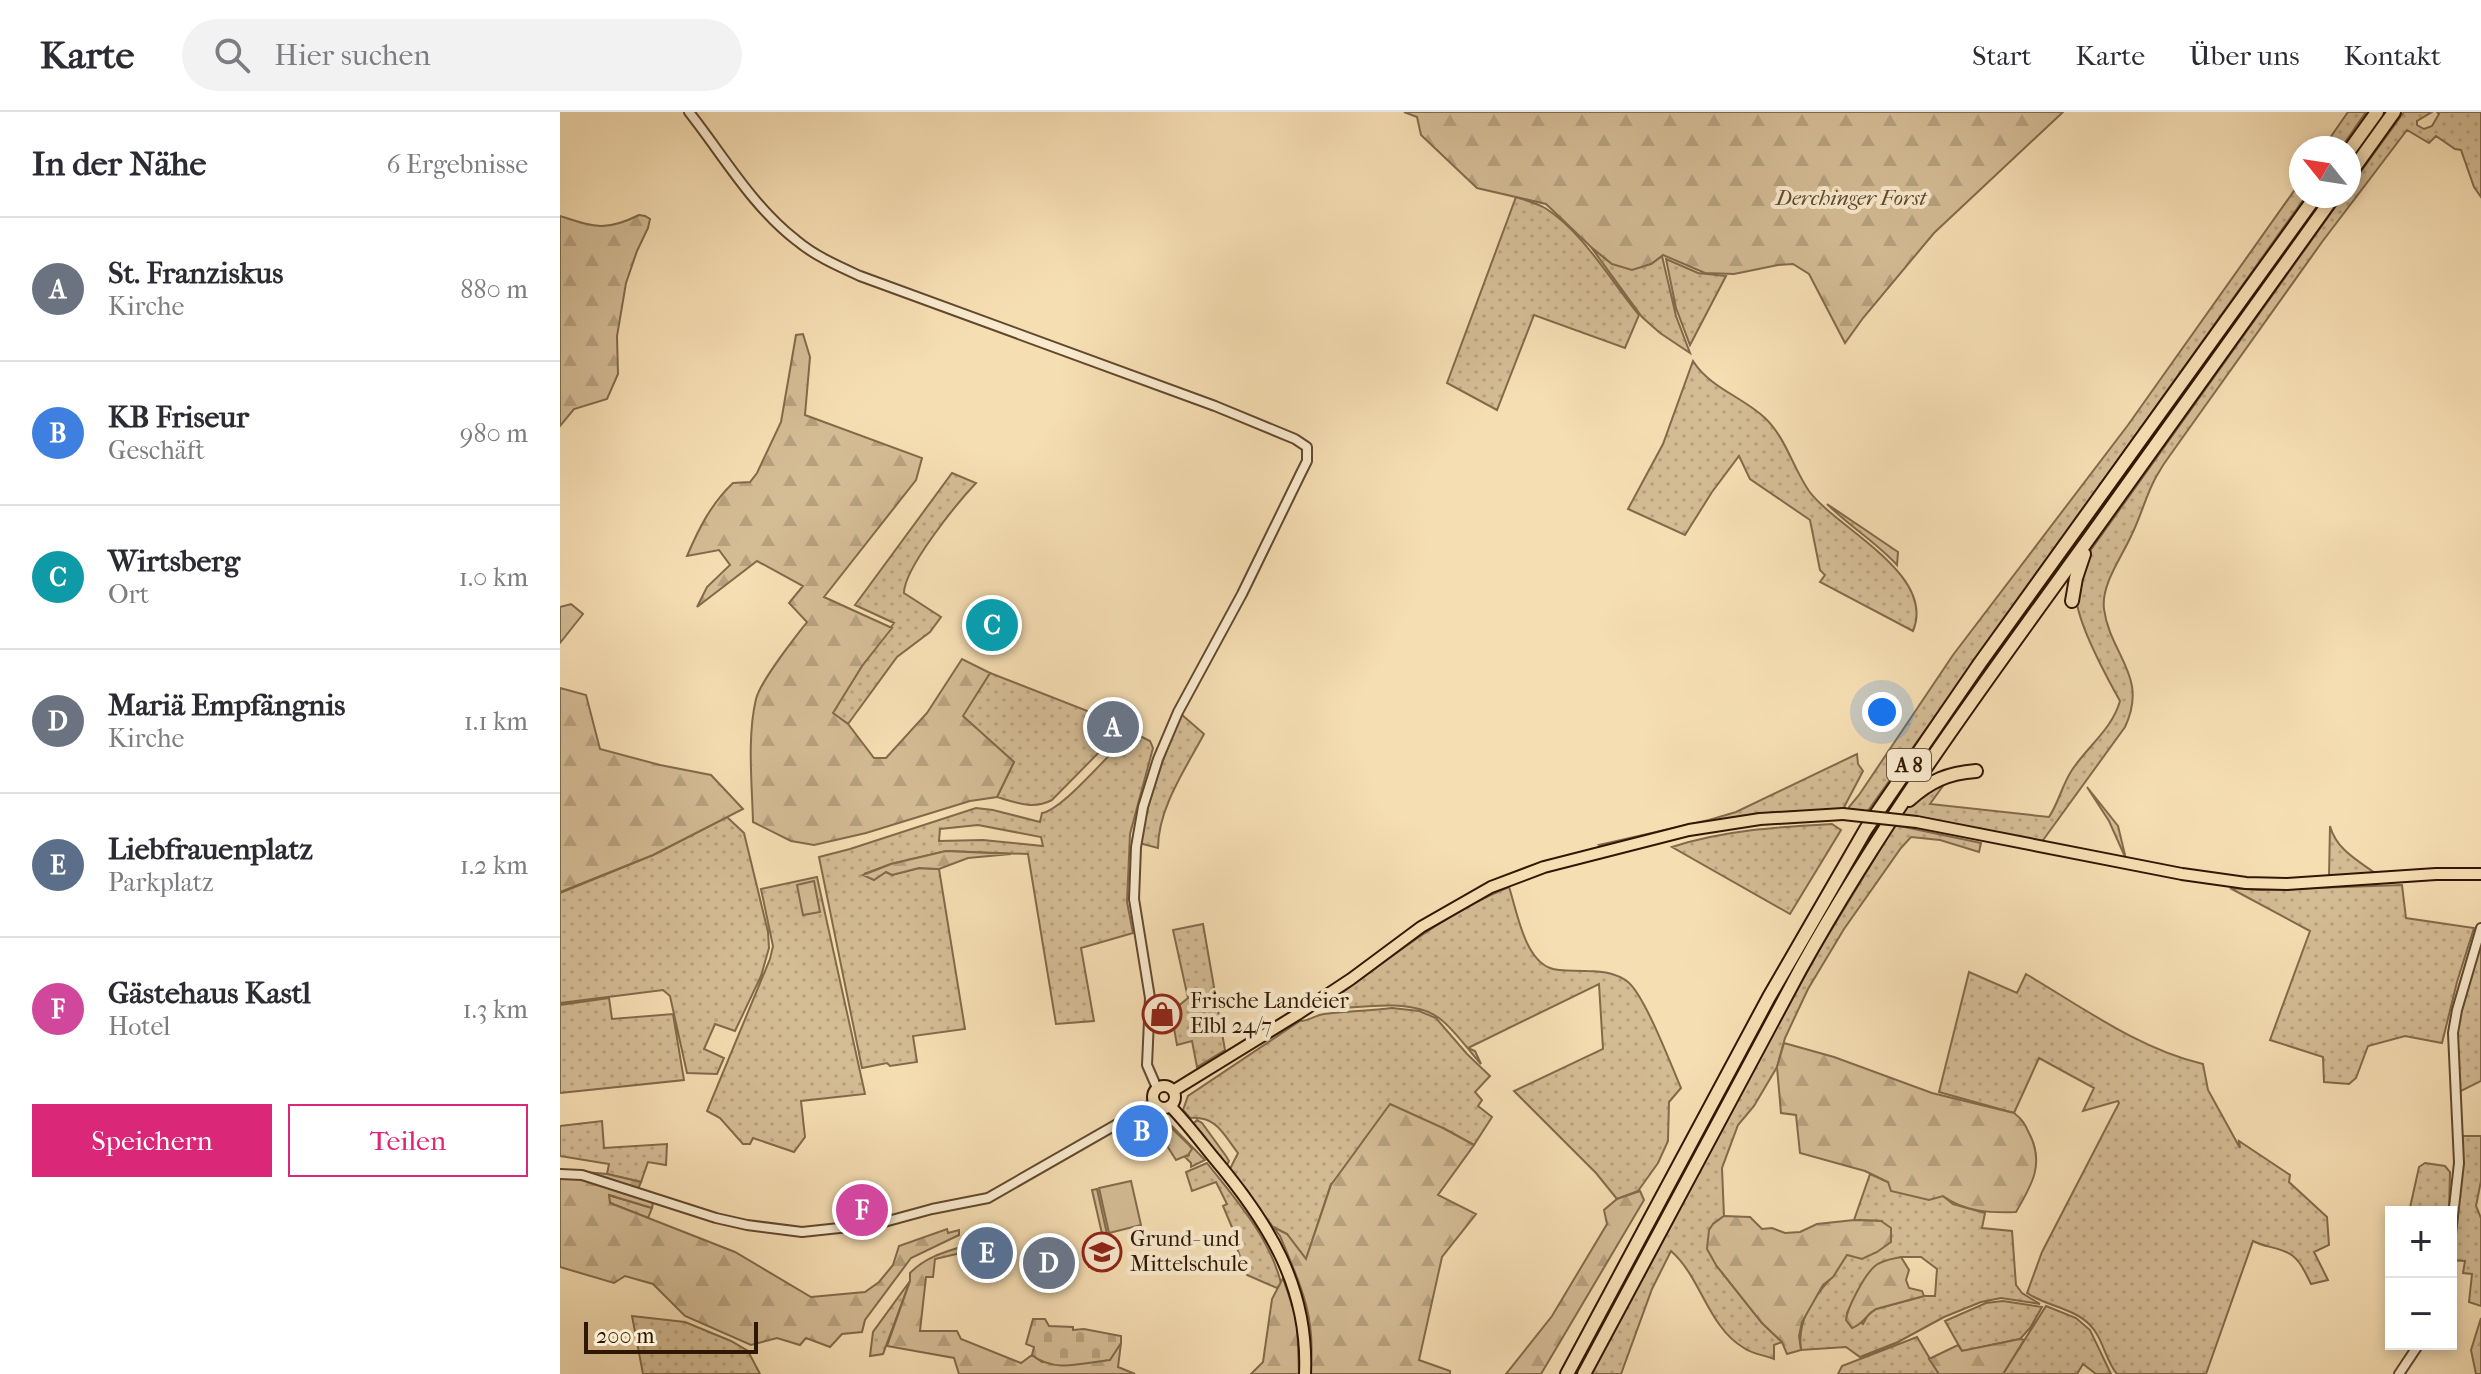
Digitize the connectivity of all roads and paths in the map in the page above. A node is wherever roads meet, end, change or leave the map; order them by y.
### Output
1 (689, 112) edge
2 (2377, 112) edge
3 (2394, 112) edge
4 (2360, 136) edge
5 (2361, 158) edge
6 (2307, 208) edge
7 (2325, 208) edge
8 (2092, 535) junction
9 (2072, 601) dead end
10 (1976, 771) dead end
11 (1895, 813) junction
12 (2481, 874) edge
13 (2481, 928) edge
14 (1157, 1088) junction
15 (1173, 1091) junction
16 (1154, 1103) junction
17 (1170, 1106) junction
18 (560, 1174) edge
19 (2454, 1206) edge
20 (2415, 1350) edge
21 (1305, 1374) edge
22 (1567, 1374) edge
23 (1584, 1374) edge
24 (2399, 1374) edge

1 - 14 street
2 - 4 highway
3 - 5 highway
6 - 22 highway, A 8
7 - 8 highway, A 8
8 - 9 highway
8 - 11 highway, A 8
10 - 11 highway
11 - 23 highway, A 8
12 - 15 main road, bridge
13 - 19 street
14 - 15 main road
14 - 16 main road
15 - 17 main road
16 - 17 main road
16 - 18 street
17 - 21 main road
20 - 24 street

